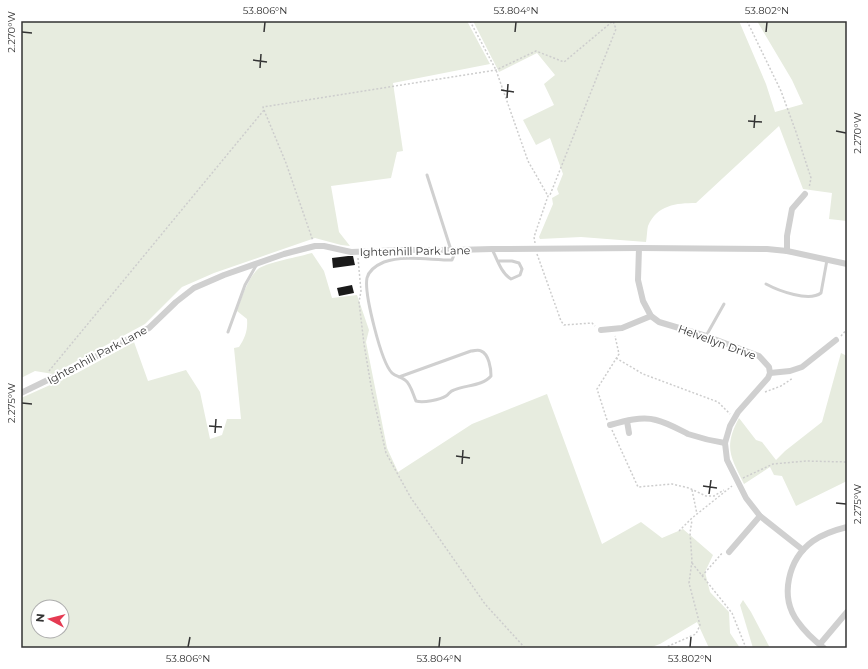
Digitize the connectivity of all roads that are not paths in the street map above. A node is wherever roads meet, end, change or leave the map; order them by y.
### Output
1 (427, 175) dead end
2 (805, 194) road end
3 (639, 248) junction
4 (492, 249) junction
5 (454, 250) junction
6 (787, 251) junction
7 (827, 260) junction
8 (499, 261) junction
9 (257, 264) junction
10 (847, 264) edge
11 (766, 284) dead end
12 (724, 304) dead end
13 (651, 316) junction
14 (601, 330) road end
15 (228, 332) dead end
16 (706, 336) junction
17 (836, 340) road end
18 (770, 373) junction
19 (399, 377) junction
20 (21, 393) edge
21 (627, 421) junction
22 (610, 425) road end
23 (629, 433) dead end
24 (725, 443) junction
25 (760, 516) junction
26 (847, 527) edge
27 (803, 550) junction
28 (732, 551) road end
29 (847, 612) edge
30 (822, 646) edge

1 - 5 lane
2 - 6 street
3 - 4 street, Ightenhill Park Lane
3 - 6 street, Ightenhill Park Lane
3 - 13 street
4 - 5 street, Ightenhill Park Lane
4 - 8 lane
5 - 9 street, Ightenhill Park Lane
5 - 19 lane
6 - 7 street, Ightenhill Park Lane
7 - 10 street, Ightenhill Park Lane
7 - 11 lane
8 - 8 lane
9 - 15 lane
9 - 20 street, Ightenhill Park Lane
12 - 16 lane
13 - 14 street
13 - 16 street, Helvellyn Drive
16 - 18 street, Helvellyn Drive
17 - 18 street
18 - 24 street
19 - 19 lane
21 - 22 street
21 - 23 street
21 - 24 street
24 - 25 street
25 - 27 street
25 - 28 street
26 - 27 street
27 - 30 street
29 - 30 street

